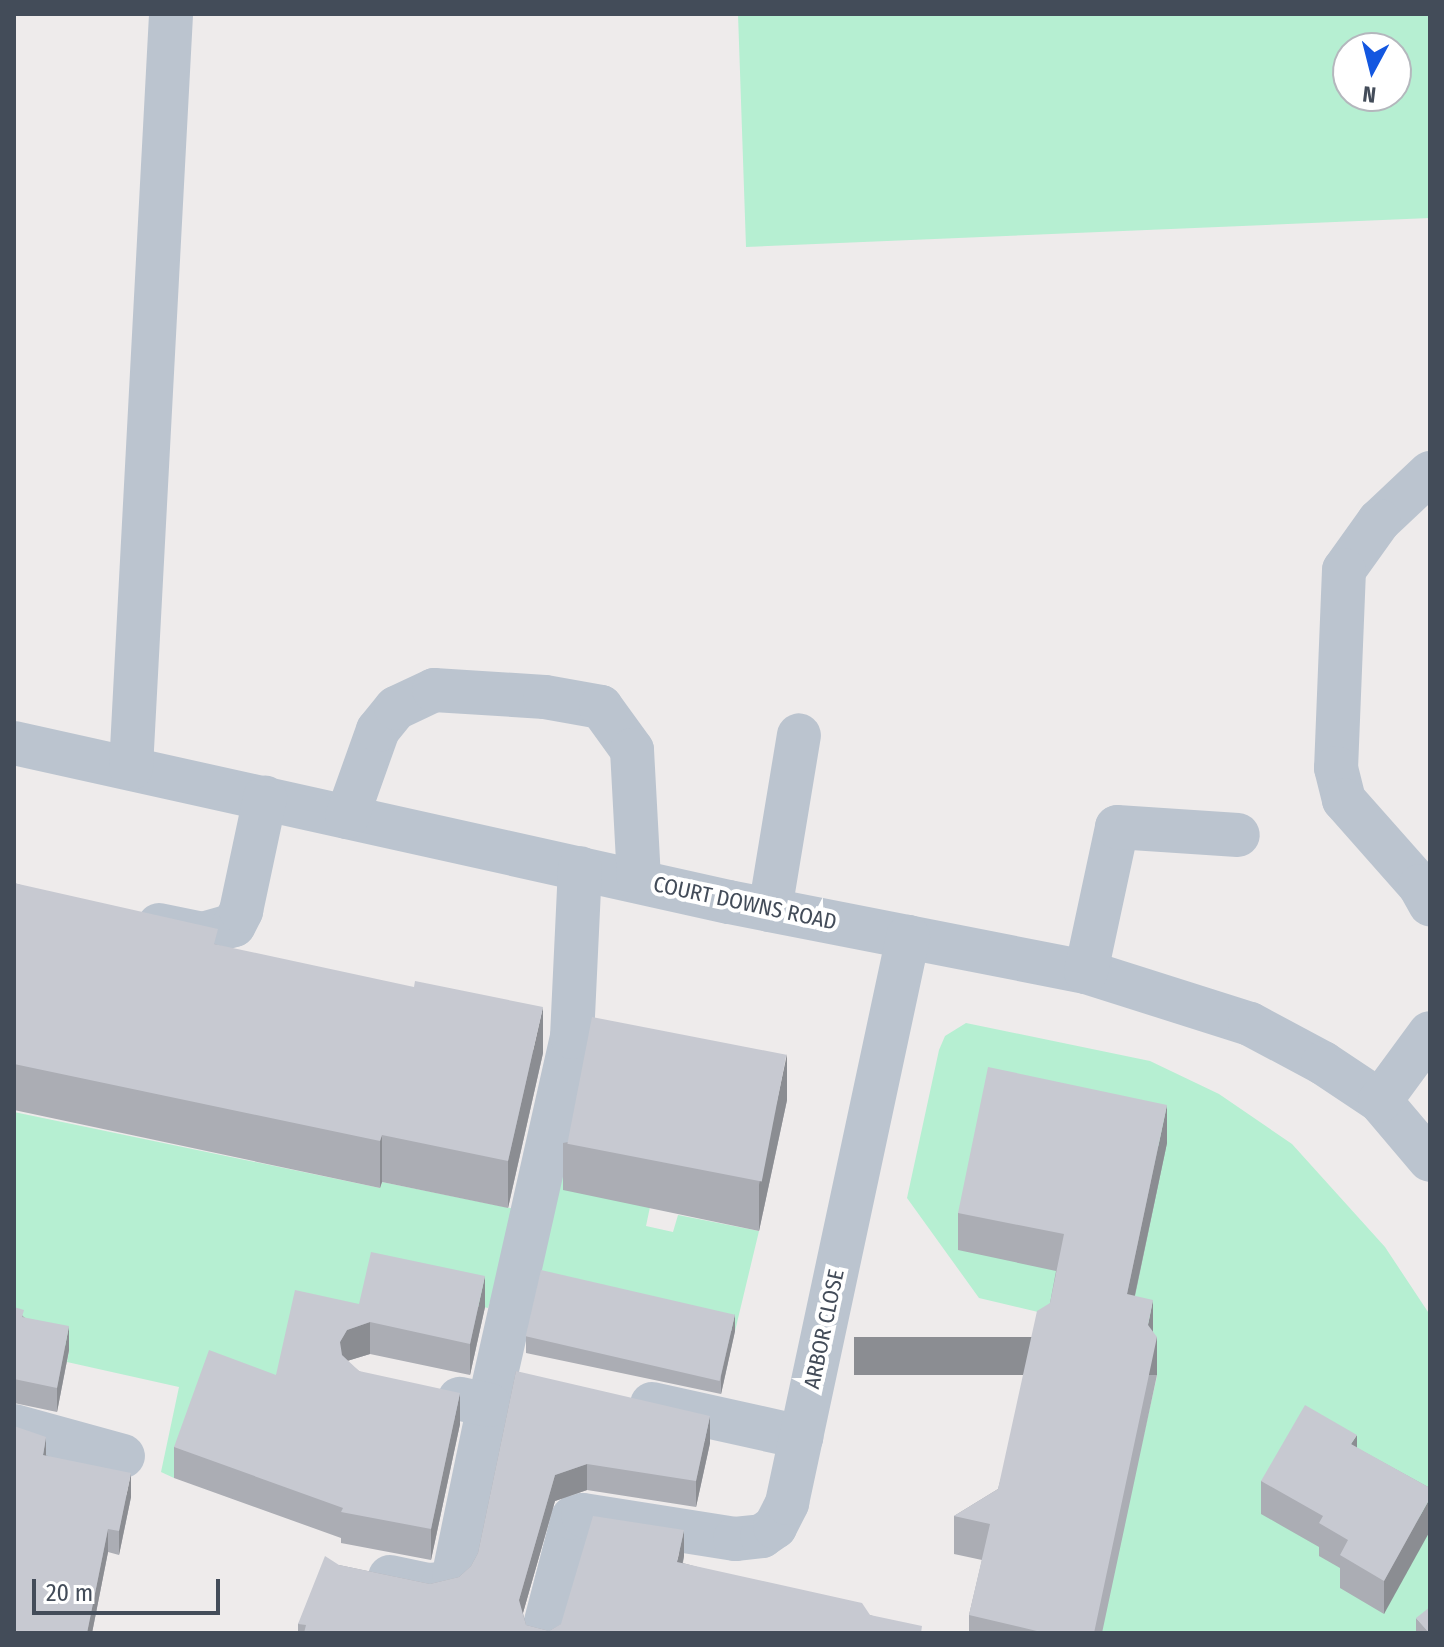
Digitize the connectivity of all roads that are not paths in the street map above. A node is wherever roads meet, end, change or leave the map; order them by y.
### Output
1 (171, 14) edge
2 (1430, 473) edge
3 (799, 735) dead end
4 (14, 743) edge
5 (131, 768) junction
6 (265, 798) junction
7 (347, 817) junction
8 (1238, 835) dead end
9 (580, 868) junction
10 (639, 881) junction
11 (1430, 904) edge
12 (770, 910) junction
13 (118, 917) edge
14 (908, 937) junction
15 (1086, 972) junction
16 (1430, 1033) edge
17 (1380, 1101) junction
18 (1430, 1160) edge
19 (427, 1392) edge
20 (606, 1394) edge
21 (489, 1405) junction
22 (14, 1426) edge
23 (801, 1437) junction
24 (123, 1456) dead end
25 (344, 1567) edge
26 (543, 1633) edge

1 - 5 street
2 - 11 street
3 - 12 street
4 - 5 street, COURT DOWNS ROAD
5 - 6 street, COURT DOWNS ROAD
6 - 7 street, COURT DOWNS ROAD
6 - 13 street
7 - 9 street, COURT DOWNS ROAD
7 - 10 street
8 - 15 street
9 - 10 street, COURT DOWNS ROAD
9 - 21 street
10 - 12 street, COURT DOWNS ROAD
12 - 14 street, COURT DOWNS ROAD
14 - 15 street, COURT DOWNS ROAD
14 - 23 street, ARBOR CLOSE
15 - 17 street, COURT DOWNS ROAD
16 - 17 street
17 - 18 street, COURT DOWNS ROAD
19 - 21 street
20 - 23 street
21 - 25 street
22 - 24 street
23 - 26 street, ARBOR CLOSE

